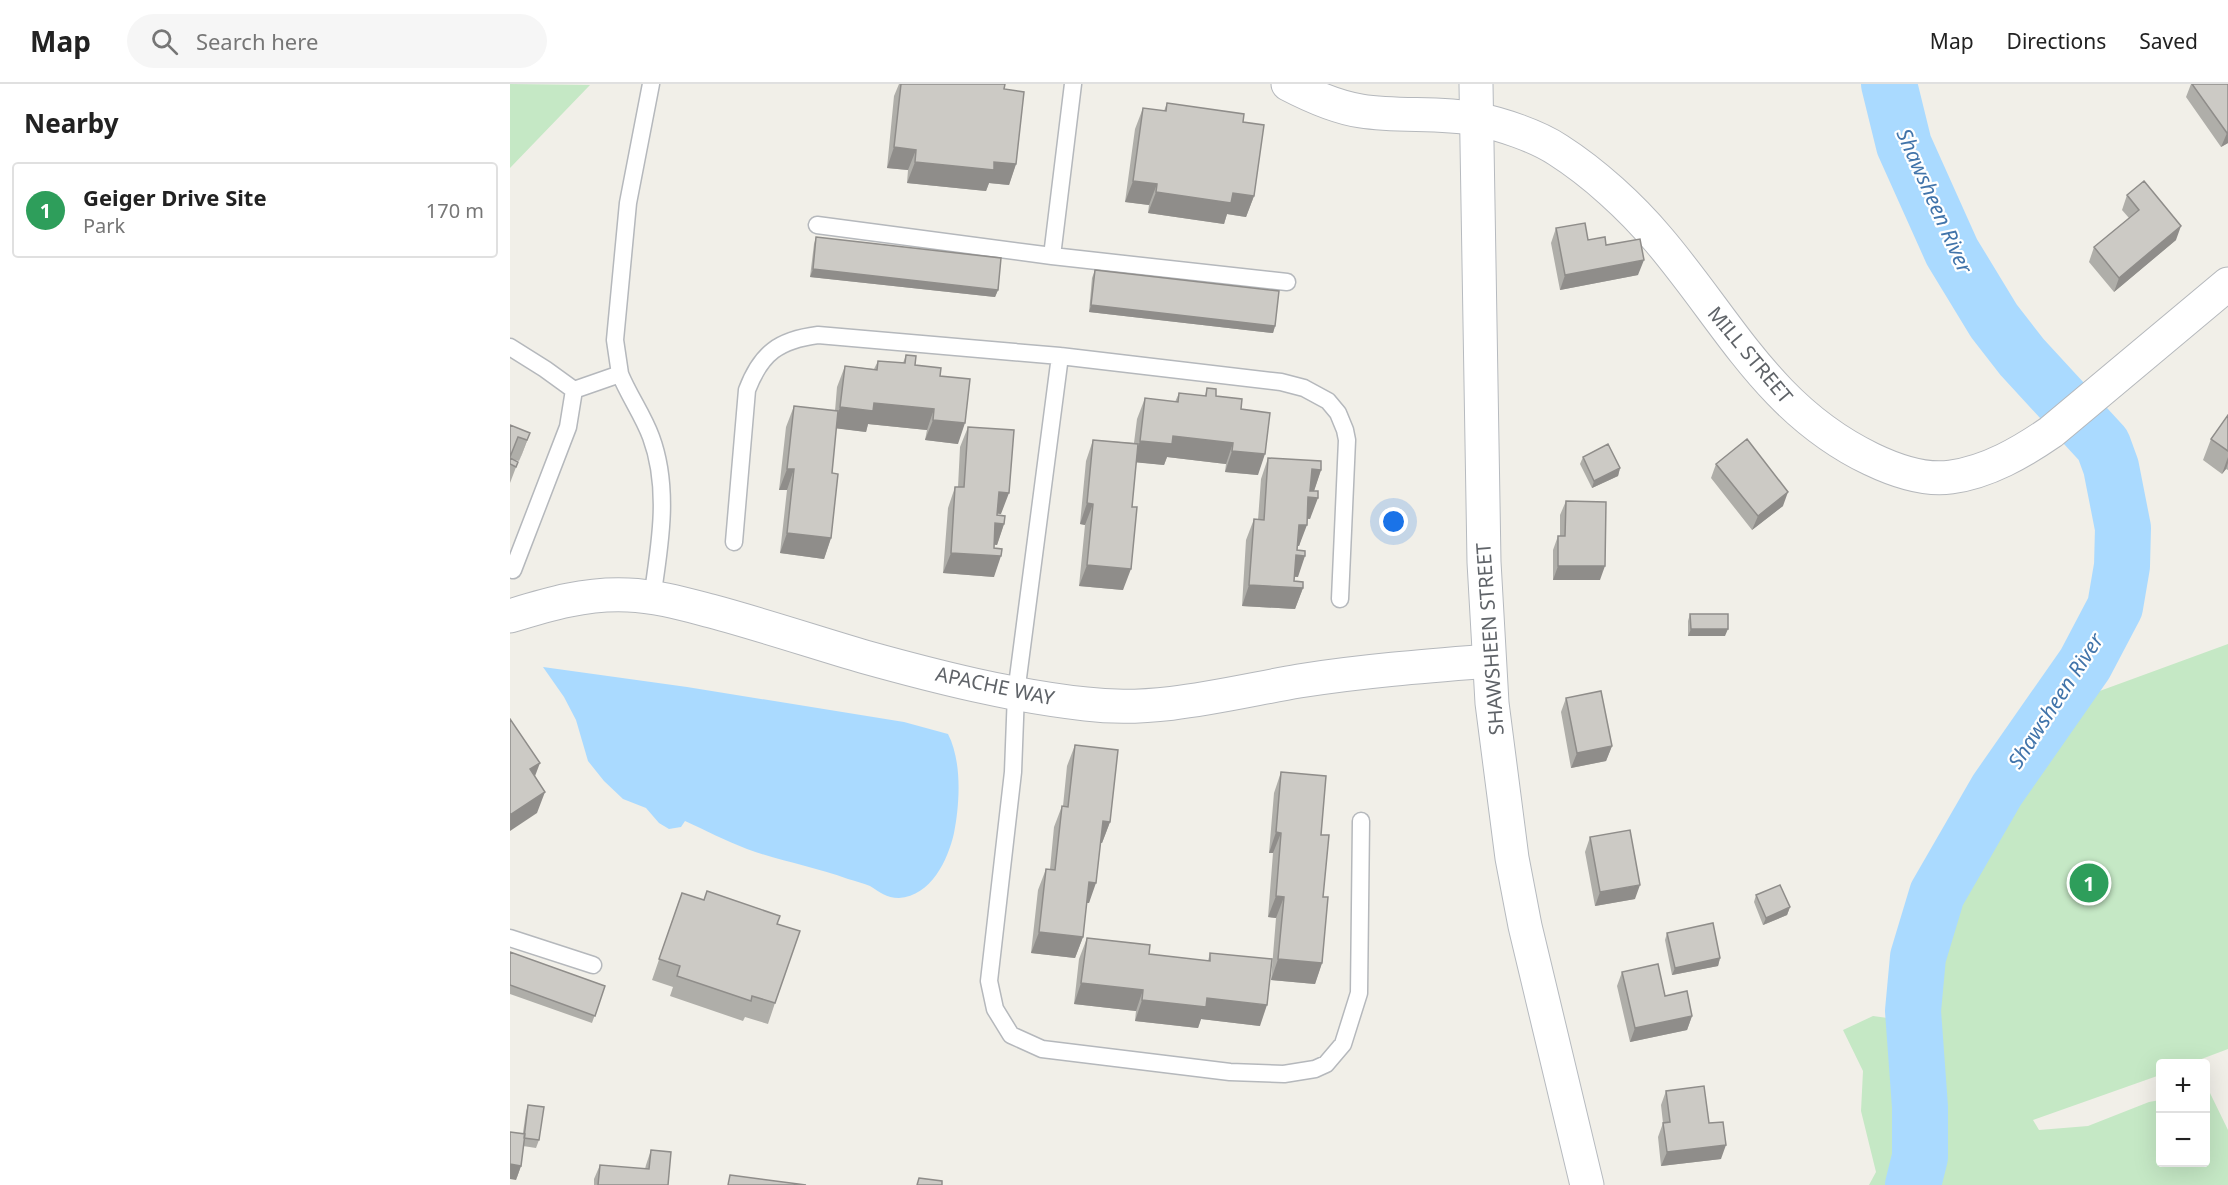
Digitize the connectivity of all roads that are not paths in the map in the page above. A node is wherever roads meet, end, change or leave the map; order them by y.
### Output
1 (651, 84) edge
2 (1073, 84) edge
3 (1288, 84) edge
4 (1476, 84) edge
5 (1476, 119) junction
6 (817, 225) dead end
7 (1052, 256) junction
8 (1287, 282) dead end
9 (2228, 284) edge
10 (510, 347) edge
11 (1060, 356) junction
12 (620, 374) junction
13 (574, 390) junction
14 (734, 542) dead end
15 (513, 570) dead end
16 (652, 598) junction
17 (1340, 599) dead end
18 (510, 616) edge
19 (1489, 662) junction
20 (1016, 693) junction
21 (1361, 821) dead end
22 (510, 938) edge
23 (593, 964) dead end
24 (1587, 1185) edge

1 - 12 lane
2 - 7 lane
3 - 5 street
4 - 5 street, SHAWSHEEN STREET
5 - 9 street, MILL STREET
5 - 19 street, SHAWSHEEN STREET
6 - 7 lane
7 - 8 lane
10 - 13 lane
11 - 14 lane
11 - 17 lane
11 - 20 lane
12 - 13 lane
12 - 16 lane
13 - 15 lane
16 - 18 street, APACHE WAY
16 - 20 street, APACHE WAY
19 - 20 street, APACHE WAY
19 - 24 street, SHAWSHEEN STREET
20 - 21 lane
22 - 23 lane

